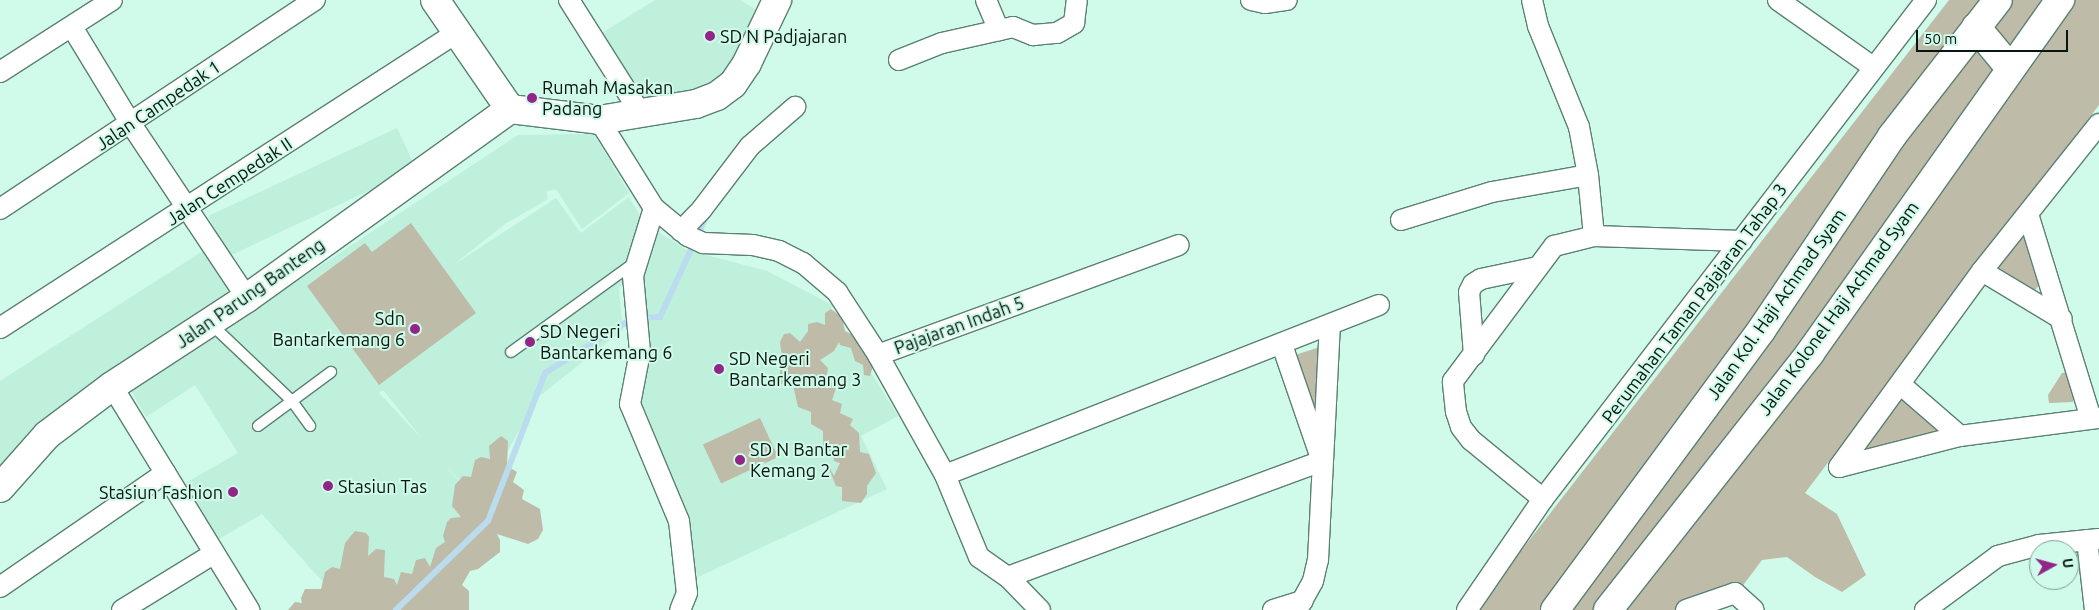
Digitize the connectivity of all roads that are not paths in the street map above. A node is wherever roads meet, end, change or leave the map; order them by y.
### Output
1 (112, 0) edge
2 (315, 0) edge
3 (435, 0) edge
4 (569, 0) edge
5 (986, 0) edge
6 (1077, 0) edge
7 (1250, 0) edge
8 (1287, 0) edge
9 (1532, 0) edge
10 (1778, 0) edge
11 (1926, 0) edge
12 (1998, 0) edge
13 (2060, 0) edge
14 (774, 1) edge
15 (1976, 26) junction
16 (72, 27) junction
17 (999, 30) junction
18 (456, 33) junction
19 (899, 60) dead end
20 (1873, 67) junction
21 (2010, 68) junction
22 (0, 72) edge
23 (794, 107) dead end
24 (510, 109) junction
25 (641, 114) junction
26 (599, 120) junction
27 (131, 124) junction
28 (2099, 124) edge
29 (1588, 175) junction
30 (654, 208) junction
31 (0, 209) edge
32 (186, 209) junction
33 (2028, 214) junction
34 (1401, 220) dead end
35 (1594, 236) junction
36 (691, 237) junction
37 (1742, 241) junction
38 (1179, 245) dead end
39 (635, 262) junction
40 (1538, 267) junction
41 (1982, 271) junction
42 (247, 298) junction
43 (1380, 305) dead end
44 (2062, 319) junction
45 (210, 323) junction
46 (1330, 326) junction
47 (0, 328) edge
48 (1282, 345) junction
49 (511, 352) dead end
50 (878, 355) junction
51 (1474, 355) junction
52 (330, 372) dead end
53 (1900, 384) junction
54 (112, 386) junction
55 (292, 401) junction
56 (2095, 418) edge
57 (258, 426) dead end
58 (310, 426) dead end
59 (1960, 436) junction
60 (1322, 461) junction
61 (165, 473) junction
62 (945, 476) junction
63 (0, 488) edge
64 (1544, 498) junction
65 (2093, 540) edge
66 (213, 554) junction
67 (1008, 577) junction
68 (0, 587) edge
69 (1300, 605) edge
70 (122, 610) edge
71 (249, 610) edge
72 (680, 610) edge
73 (1040, 610) edge
74 (1273, 610) edge
75 (1467, 610) edge
76 (1556, 610) edge
77 (1608, 610) edge
78 (1686, 610) edge
79 (1754, 610) edge
80 (1925, 610) edge
81 (2095, 610) edge

1 - 16 street
2 - 27 street, Jalan Campedak 1
3 - 18 main road
4 - 25 street
5 - 17 street
6 - 17 street
7 - 8 street
9 - 29 street
10 - 20 street
11 - 20 street, Perumahan Taman Pajajaran Tahap 3
12 - 15 main road, Jalan Kol. Haji Achmad Syam
13 - 21 main road, Jalan Kolonel Haji Achmad Syam
14 - 25 main road
15 - 21 main road
15 - 76 main road, Jalan Kol. Haji Achmad Syam
16 - 22 street
16 - 27 street
17 - 19 street
18 - 24 main road
18 - 32 street, Jalan Cempedak II
20 - 37 street, Perumahan Taman Pajajaran Tahap 3
21 - 77 main road, Jalan Kolonel Haji Achmad Syam
23 - 36 street
24 - 26 main road
24 - 42 main road, Jalan Parung Banteng
25 - 26 main road
26 - 30 street
27 - 31 street, Jalan Campedak 1
27 - 32 street
28 - 33 street
29 - 34 street
29 - 35 street
30 - 36 street
30 - 39 street
32 - 42 street
32 - 47 street, Jalan Cempedak II
33 - 41 street
33 - 44 street
35 - 37 street
35 - 40 street
36 - 50 street, Pajajaran Indah 5
37 - 64 street, Perumahan Taman Pajajaran Tahap 3
38 - 50 street, Pajajaran Indah 5
39 - 49 lane
39 - 72 street
40 - 51 street
40 - 51 street
41 - 44 street
41 - 53 street
42 - 45 main road, Jalan Parung Banteng
43 - 46 street
44 - 56 street
45 - 54 main road, Jalan Parung Banteng
45 - 55 lane
46 - 48 street
46 - 60 street
48 - 60 street
48 - 62 street
50 - 62 street
51 - 64 street
52 - 55 lane
53 - 59 street
53 - 59 street
54 - 61 street
54 - 63 main road, Jalan Parung Banteng
55 - 57 lane
55 - 58 lane
56 - 59 street
60 - 67 street
60 - 69 street
61 - 66 street
61 - 68 street
62 - 67 street
64 - 75 street, Perumahan Taman Pajajaran Tahap 3
65 - 80 street
65 - 81 street
66 - 70 street
66 - 71 street
67 - 73 street
69 - 74 street
78 - 79 street

